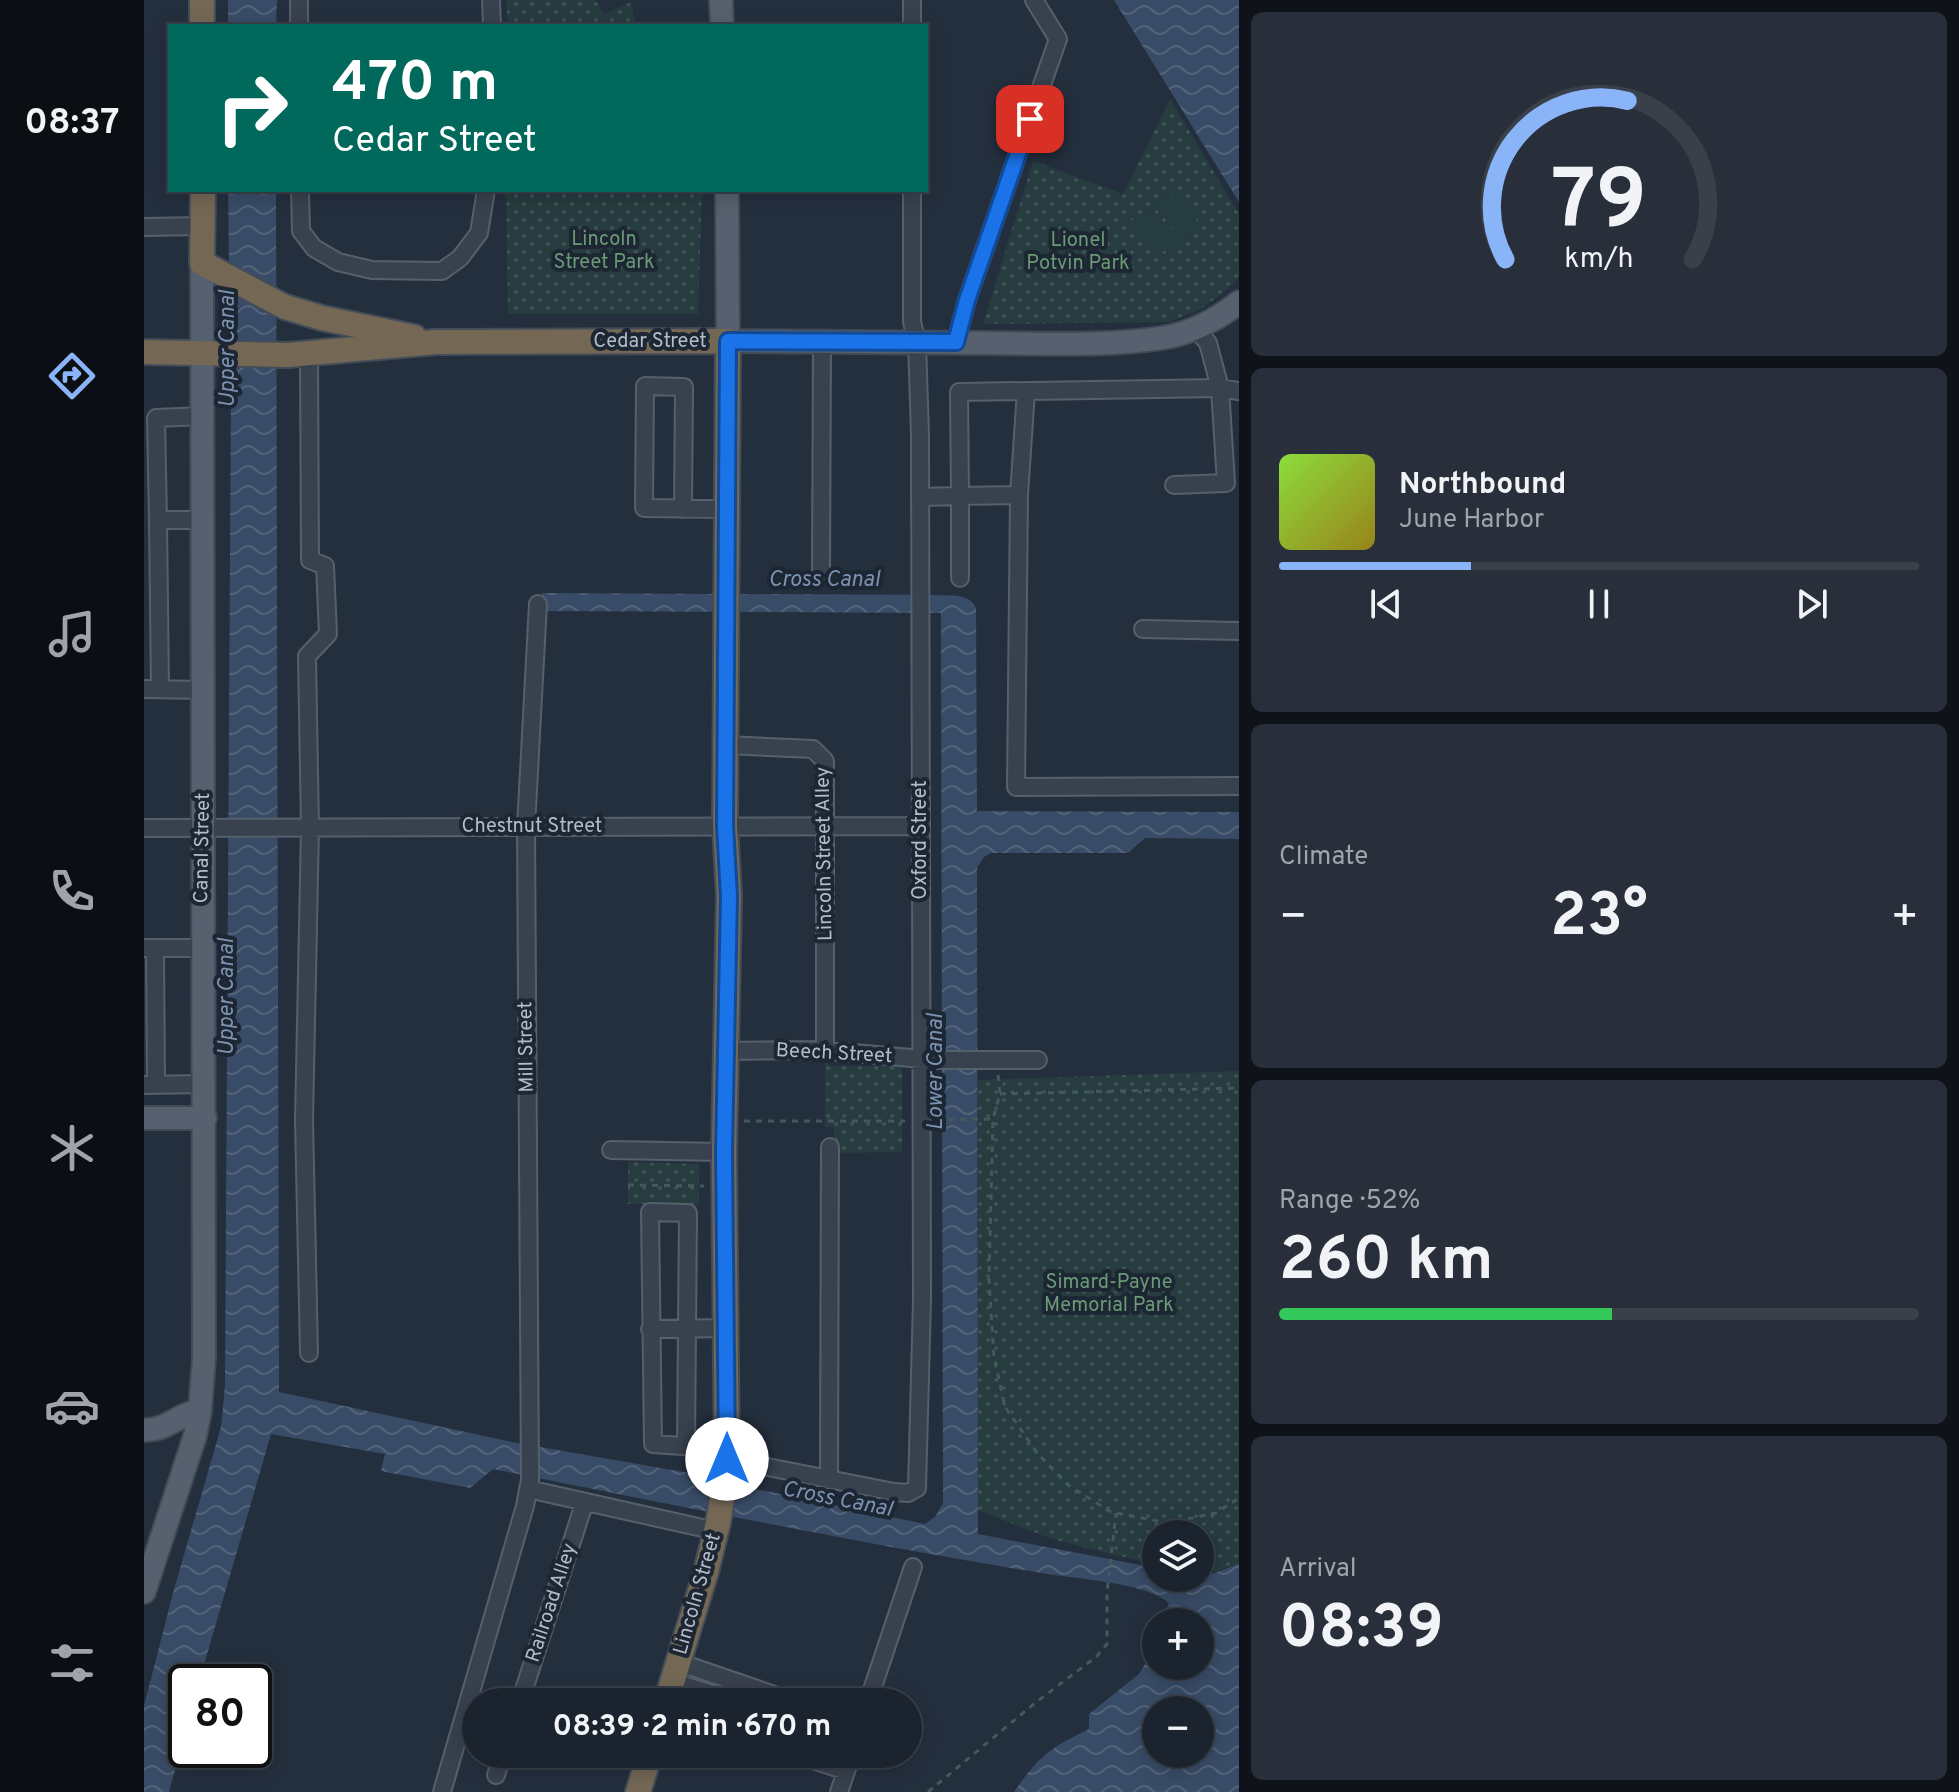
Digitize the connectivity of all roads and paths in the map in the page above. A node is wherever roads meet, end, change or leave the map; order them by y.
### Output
1 (202, 0) edge
2 (299, 0) edge
3 (491, 0) edge
4 (721, 0) edge
5 (912, 0) edge
6 (1034, 0) edge
7 (202, 24) edge
8 (299, 24) edge
9 (492, 24) edge
10 (722, 24) edge
11 (912, 24) edge
12 (203, 192) edge
13 (300, 192) edge
14 (486, 192) edge
15 (727, 192) edge
16 (912, 192) edge
17 (203, 226) junction
18 (144, 227) edge
19 (211, 268) junction
20 (1239, 302) edge
21 (1195, 328) junction
22 (728, 341) junction
23 (436, 342) junction
24 (822, 342) junction
25 (917, 342) junction
26 (956, 342) junction
27 (144, 352) edge
28 (298, 354) junction
29 (212, 355) junction
30 (1220, 388) junction
31 (1026, 391) junction
32 (1239, 391) edge
33 (203, 416) junction
34 (150, 418) edge
35 (1233, 482) edge
36 (1174, 485) dead end
37 (1019, 495) junction
38 (960, 496) junction
39 (920, 497) junction
40 (683, 509) junction
41 (728, 509) junction
42 (158, 520) junction
43 (203, 520) junction
44 (821, 571) dead end
45 (960, 578) dead end
46 (538, 604) dead end
47 (152, 613) edge
48 (1143, 629) dead end
49 (1239, 631) edge
50 (152, 689) edge
51 (204, 690) junction
52 (726, 745) junction
53 (1239, 786) edge
54 (725, 826) junction
55 (825, 826) junction
56 (920, 826) junction
57 (526, 827) junction
58 (144, 828) edge
59 (310, 828) junction
60 (214, 829) junction
61 (150, 948) edge
62 (202, 948) junction
63 (725, 1051) junction
64 (825, 1051) junction
65 (927, 1059) junction
66 (988, 1060) junction
67 (1038, 1060) dead end
68 (204, 1084) junction
69 (150, 1085) edge
70 (1239, 1088) edge
71 (1000, 1094) junction
72 (144, 1118) edge
73 (205, 1118) junction
74 (993, 1119) junction
75 (724, 1121) junction
76 (921, 1121) junction
77 (830, 1147) dead end
78 (611, 1150) dead end
79 (724, 1152) junction
80 (628, 1185) dead end
81 (704, 1186) dead end
82 (688, 1328) junction
83 (727, 1328) junction
84 (650, 1329) junction
85 (309, 1353) dead end
86 (200, 1411) junction
87 (144, 1430) edge
88 (686, 1446) junction
89 (727, 1459) junction
90 (829, 1480) junction
91 (529, 1484) junction
92 (1239, 1498) edge
93 (584, 1504) junction
94 (1116, 1512) junction
95 (717, 1527) junction
96 (913, 1567) dead end
97 (144, 1592) edge
98 (672, 1682) edge
99 (525, 1688) edge
100 (692, 1688) tunnel mouth
101 (709, 1688) tunnel mouth
102 (873, 1688) edge
103 (498, 1768) edge
104 (646, 1768) edge
105 (837, 1768) edge
106 (847, 1768) edge
107 (846, 1771) junction
108 (496, 1775) dead end
109 (442, 1792) edge
110 (638, 1792) edge
111 (839, 1792) edge
112 (928, 1792) edge

1 - 7 highway
2 - 8 street
3 - 9 street
4 - 10 main road
5 - 11 street
6 - 26 street
12 - 17 highway, Canal Street
13 - 14 street
15 - 22 main road, Lincoln Street
16 - 25 street, Oxford Street
17 - 18 street
17 - 19 highway, Canal Street
19 - 23 highway, Cedar Street
19 - 29 main road, Canal Street
20 - 21 main road, Cedar Street
21 - 26 main road, Cedar Street
21 - 30 street
22 - 23 highway, Cedar Street
22 - 24 main road, Cedar Street
22 - 41 highway, Lincoln Street
23 - 28 highway, Cedar Street
24 - 25 main road, Cedar Street
24 - 44 street
25 - 26 main road, Cedar Street
25 - 39 street, Oxford Street
27 - 29 highway, Cedar Street
28 - 29 highway, Cedar Street
28 - 59 street
29 - 33 main road, Canal Street
30 - 31 street
30 - 32 street
30 - 35 street
31 - 37 street
31 - 38 street
33 - 34 street
33 - 43 main road, Canal Street
34 - 42 street
35 - 36 street
37 - 38 street
37 - 53 street
38 - 39 street
38 - 45 street
39 - 56 street, Oxford Street
40 - 40 street
40 - 41 street
41 - 52 highway, Lincoln Street
42 - 43 street
42 - 47 street
43 - 51 main road, Canal Street
46 - 57 street, Mill Street
47 - 50 street
48 - 49 street
50 - 51 street
51 - 60 main road, Canal Street
52 - 54 highway, Lincoln Street
52 - 55 street, Lincoln Street Alley
54 - 55 street, Chestnut Street
54 - 57 street, Chestnut Street
54 - 63 highway, Lincoln Street
55 - 56 street, Chestnut Street
55 - 64 street, Lincoln Street Alley
56 - 65 street, Oxford Street
57 - 59 street, Chestnut Street
57 - 91 street, Mill Street
58 - 60 street, Chestnut Street
59 - 60 street, Chestnut Street
59 - 85 street
60 - 62 main road, Canal Street
61 - 62 street
61 - 69 street
62 - 68 main road, Canal Street
63 - 64 street, Beech Street
63 - 75 highway, Lincoln Street
64 - 65 street, Beech Street
65 - 66 street, Beech Street
65 - 76 street, Oxford Street
66 - 67 street, Beech Street
66 - 71 path
68 - 69 street
68 - 73 main road, Canal Street
70 - 71 path
71 - 74 path
72 - 73 main road
73 - 86 main road, Canal Street
74 - 76 path
74 - 94 path
75 - 76 path
75 - 79 highway, Lincoln Street
76 - 90 street, Oxford Street
77 - 90 street
78 - 79 street
79 - 83 highway, Lincoln Street
80 - 81 path
82 - 83 street
82 - 84 street
82 - 84 street
82 - 88 street
83 - 89 highway, Lincoln Street
84 - 88 street
86 - 87 main road
86 - 97 main road, Canal Street
88 - 89 street
89 - 90 street
89 - 95 highway, Lincoln Street
91 - 93 street
91 - 109 street, Mill Street
92 - 94 path
93 - 95 street
93 - 99 street, Railroad Alley
94 - 112 path
95 - 98 highway, Lincoln Street
96 - 102 street
98 - 100 street
98 - 101 street
103 - 108 street
104 - 110 highway
105 - 107 street
106 - 107 street
107 - 111 street

